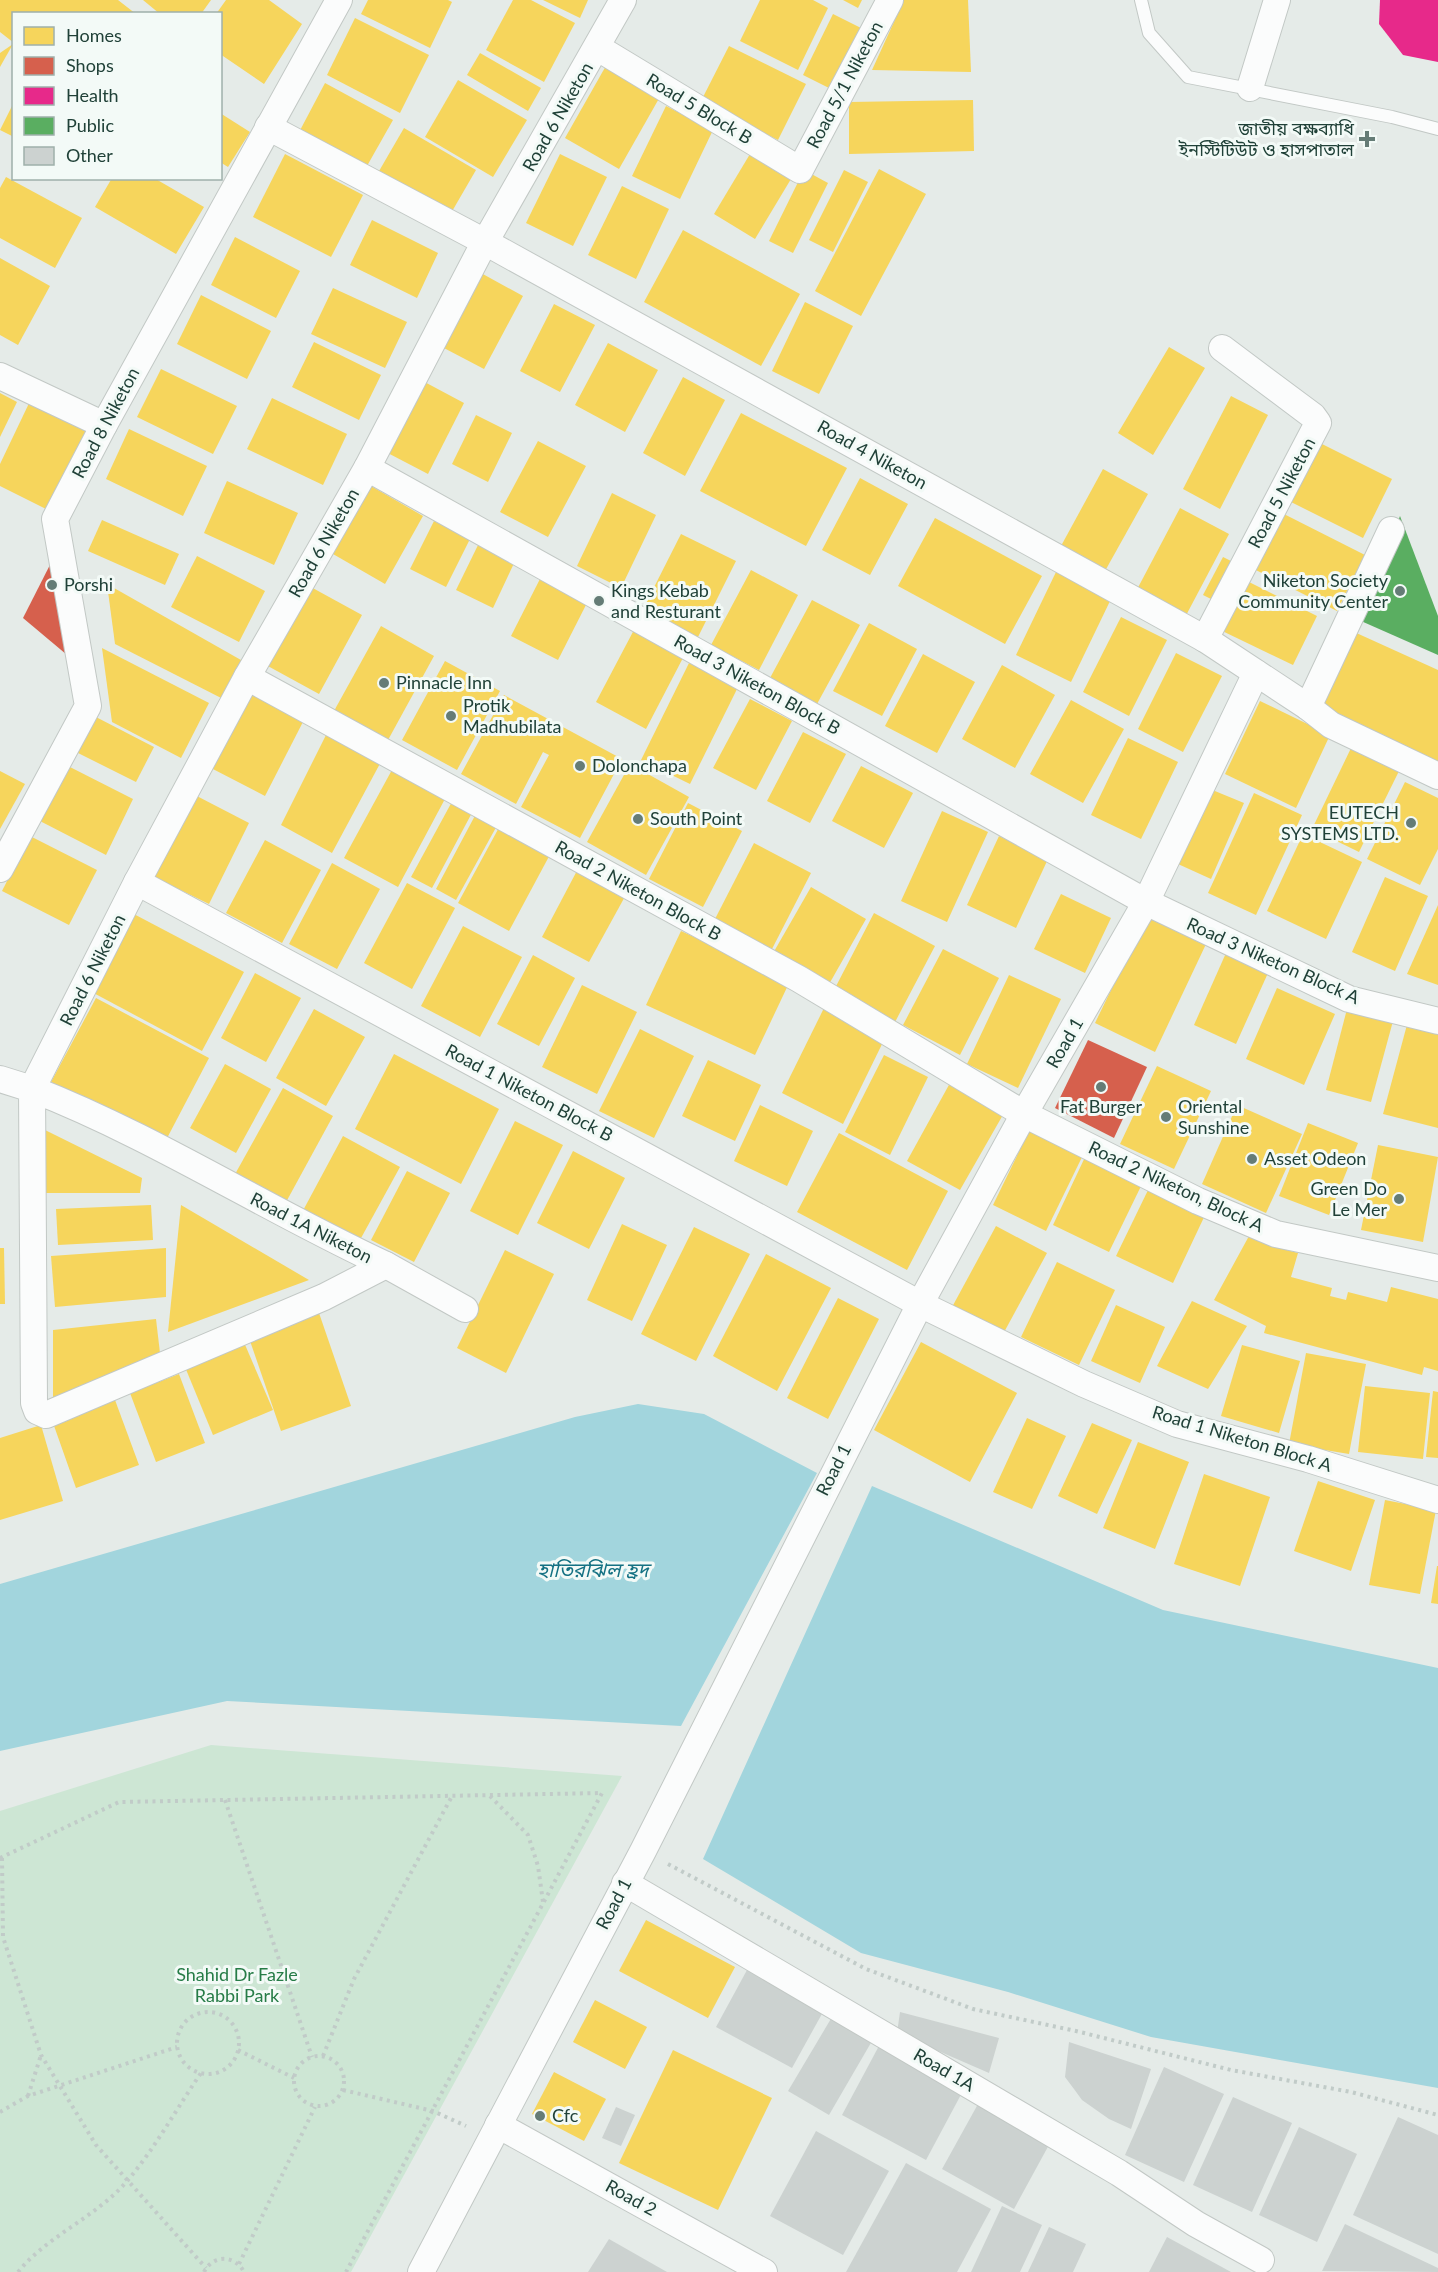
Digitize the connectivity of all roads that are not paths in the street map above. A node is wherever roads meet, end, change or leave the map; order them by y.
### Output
1 (339, 0) edge
2 (623, 0) edge
3 (890, 0) edge
4 (1141, 0) edge
5 (1277, 0) edge
6 (598, 48) junction
7 (1250, 88) junction
8 (268, 127) junction
9 (1438, 129) edge
10 (800, 170) joint
11 (485, 242) junction
12 (1222, 348) dead end
13 (0, 376) edge
14 (104, 425) junction
15 (367, 468) junction
16 (1391, 530) dead end
17 (1205, 639) junction
18 (1256, 674) junction
19 (247, 677) junction
20 (1308, 707) junction
21 (1438, 776) edge
22 (0, 869) edge
23 (137, 882) junction
24 (1146, 902) junction
25 (1438, 1021) edge
26 (0, 1079) edge
27 (32, 1089) junction
28 (1024, 1114) junction
29 (386, 1265) junction
30 (1438, 1268) edge
31 (920, 1304) junction
32 (465, 1309) dead end
33 (1438, 1500) edge
34 (625, 1882) junction
35 (495, 2131) junction
36 (1261, 2260) dead end
37 (421, 2272) edge
38 (764, 2272) edge

1 - 8 street, Road 8 Niketon
2 - 6 street, Road 6 Niketon
3 - 10 street, Road 5/1 Niketon
4 - 7 lane
5 - 7 street
6 - 10 street, Road 5 Block B
6 - 11 street, Road 6 Niketon
7 - 9 lane
8 - 11 street, Road 4 Niketon
8 - 14 street, Road 8 Niketon
11 - 15 street, Road 6 Niketon
11 - 17 street, Road 4 Niketon
12 - 17 street, Road 5 Niketon
13 - 14 street
14 - 22 street, Road 8 Niketon
15 - 19 street, Road 6 Niketon
15 - 24 street, Road 3 Niketon Block B
16 - 20 street
17 - 18 street, Road 4 Niketon
18 - 20 street, Road 4 Niketon
18 - 24 street, Road 1
19 - 23 street, Road 6 Niketon
19 - 28 street, Road 2 Niketon Block B
20 - 21 street, Road 4 Niketon
23 - 27 street, Road 6 Niketon
23 - 31 street, Road 1 Niketon Block B
24 - 25 street, Road 3 Niketon Block A
24 - 28 street, Road 1
26 - 27 street, Road 1A Niketon
27 - 29 street, Road 1A Niketon
27 - 29 street, Road 1A Niketon
28 - 30 street, Road 2 Niketon, Block A
28 - 31 street, Road 1
29 - 32 street
31 - 33 street, Road 1 Niketon Block A
31 - 34 street, Road 1
34 - 35 street, Road 1
34 - 36 street, Road 1A
35 - 37 street, Road 1
35 - 38 street, Road 2

